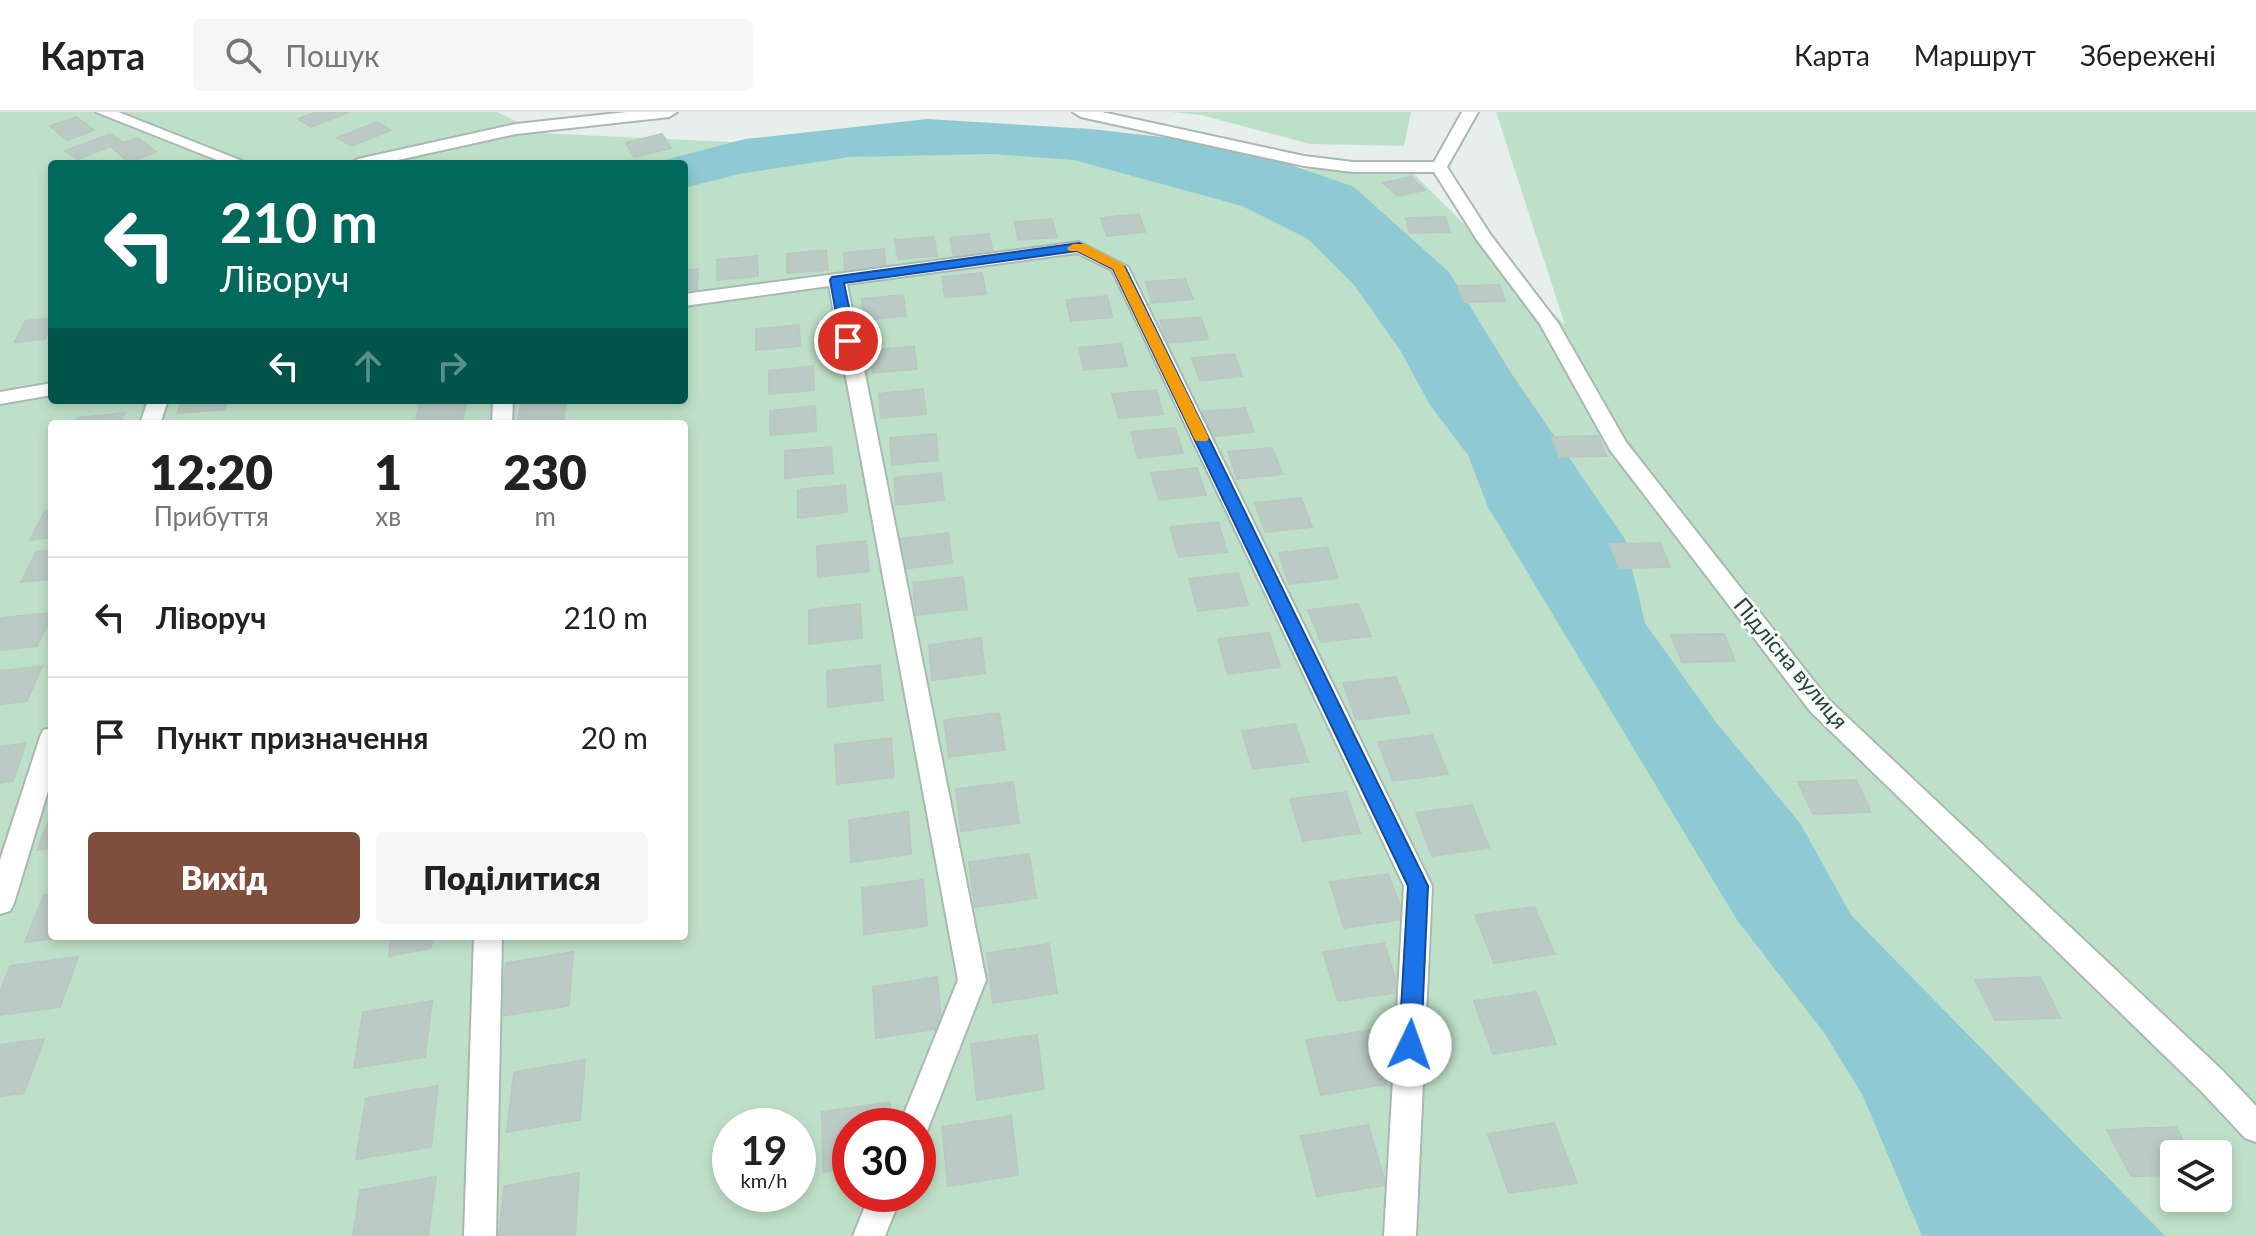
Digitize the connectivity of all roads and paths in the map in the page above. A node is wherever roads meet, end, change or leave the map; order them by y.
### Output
1 (104, 112) edge
2 (669, 112) edge
3 (1081, 112) edge
4 (1470, 112) edge
5 (231, 160) edge
6 (376, 160) edge
7 (1439, 167) junction
8 (837, 280) junction
9 (688, 299) edge
10 (48, 390) edge
11 (0, 398) edge
12 (48, 750) edge
13 (0, 903) edge
14 (488, 940) edge
15 (921, 1108) edge
16 (2256, 1128) edge
17 (879, 1212) edge
18 (480, 1236) edge
19 (869, 1236) edge
20 (1400, 1236) edge

1 - 5 street
2 - 6 street
3 - 7 street
4 - 7 street
7 - 16 street, Підлісна вулиця
8 - 9 street
8 - 15 street
8 - 20 street
10 - 11 street
12 - 13 street
14 - 18 street
17 - 19 street

